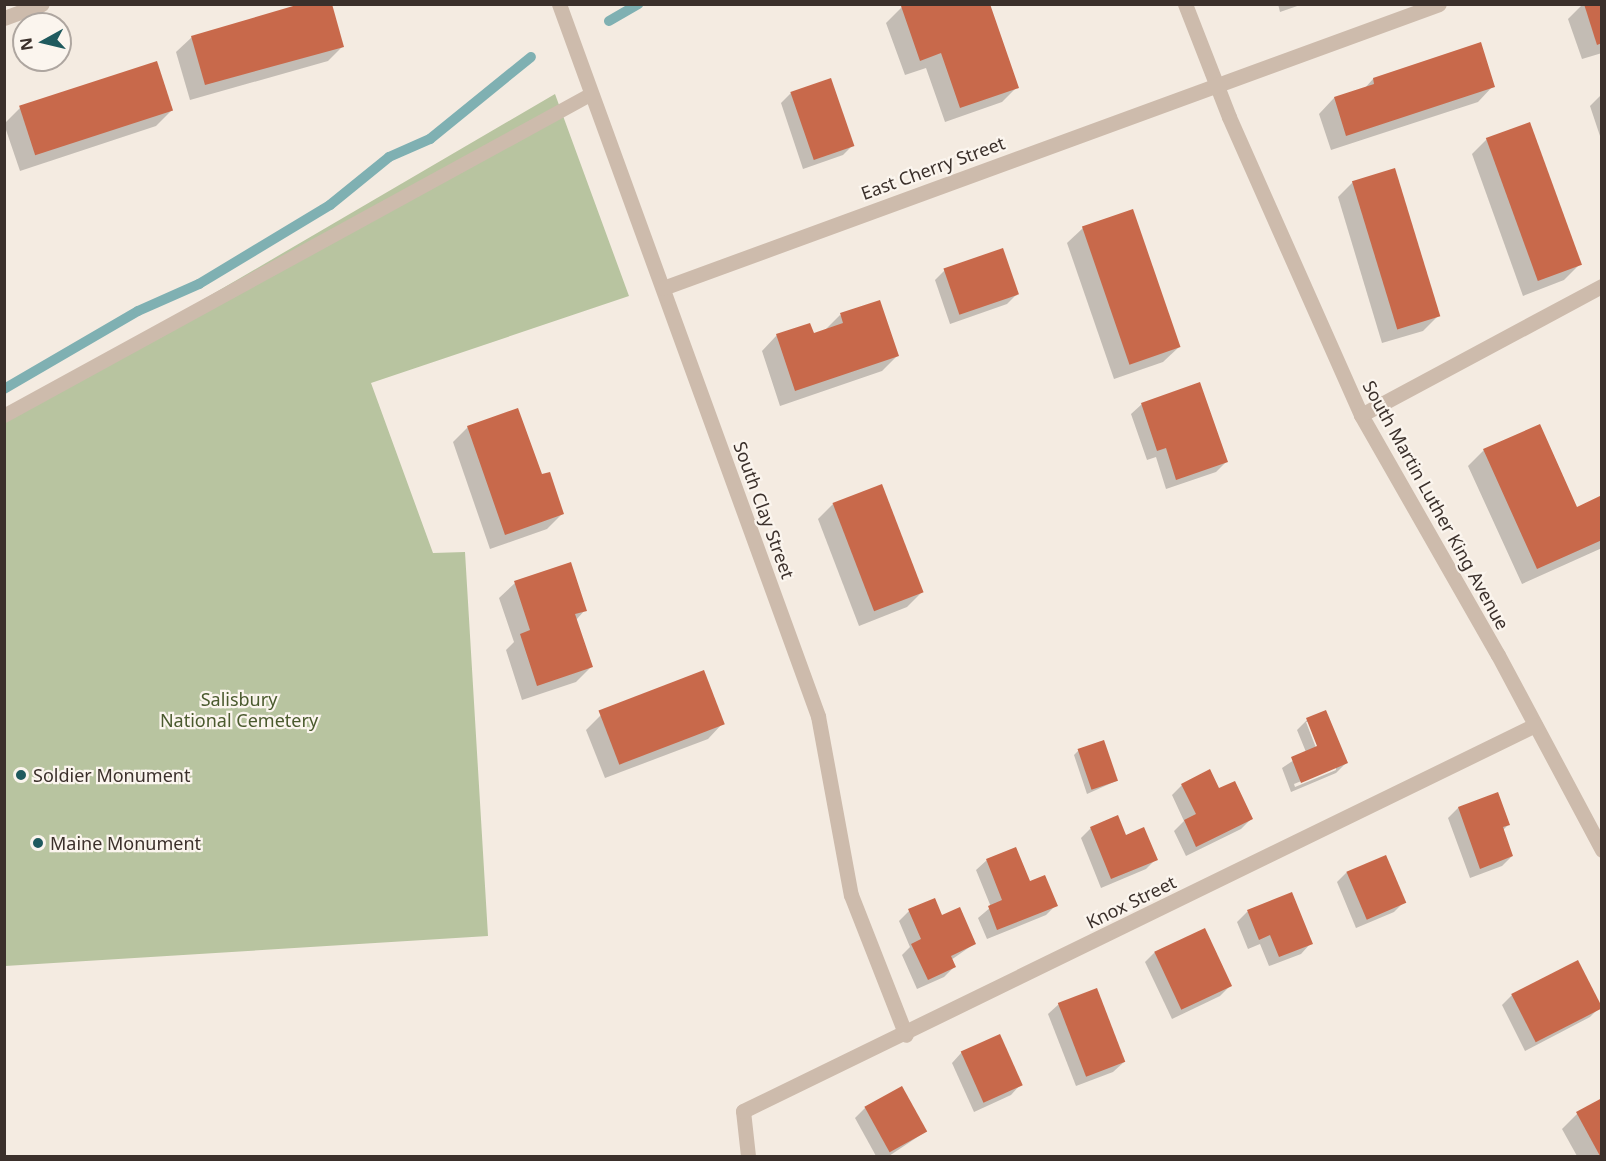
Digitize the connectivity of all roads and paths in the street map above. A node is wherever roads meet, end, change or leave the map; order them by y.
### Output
1 (42, 4) edge
2 (559, 4) edge
3 (1185, 4) edge
4 (1439, 4) edge
5 (4, 18) edge
6 (1216, 85) junction
7 (592, 94) junction
8 (1602, 286) edge
9 (663, 288) junction
10 (1361, 415) junction
11 (4, 416) edge
12 (1535, 725) junction
13 (1602, 850) edge
14 (906, 1035) junction
15 (748, 1156) edge

1 - 5 street
2 - 7 street, South Clay Street
3 - 6 street, South Martin Luther King Avenue
4 - 6 street, East Cherry Street
6 - 9 street, East Cherry Street
6 - 10 street, South Martin Luther King Avenue
7 - 9 street, South Clay Street
7 - 11 lane
8 - 10 street
9 - 14 street, South Clay Street
10 - 12 street, South Martin Luther King Avenue
12 - 13 street, South Martin Luther King Avenue
12 - 14 street, Knox Street
14 - 15 street, Knox Street

